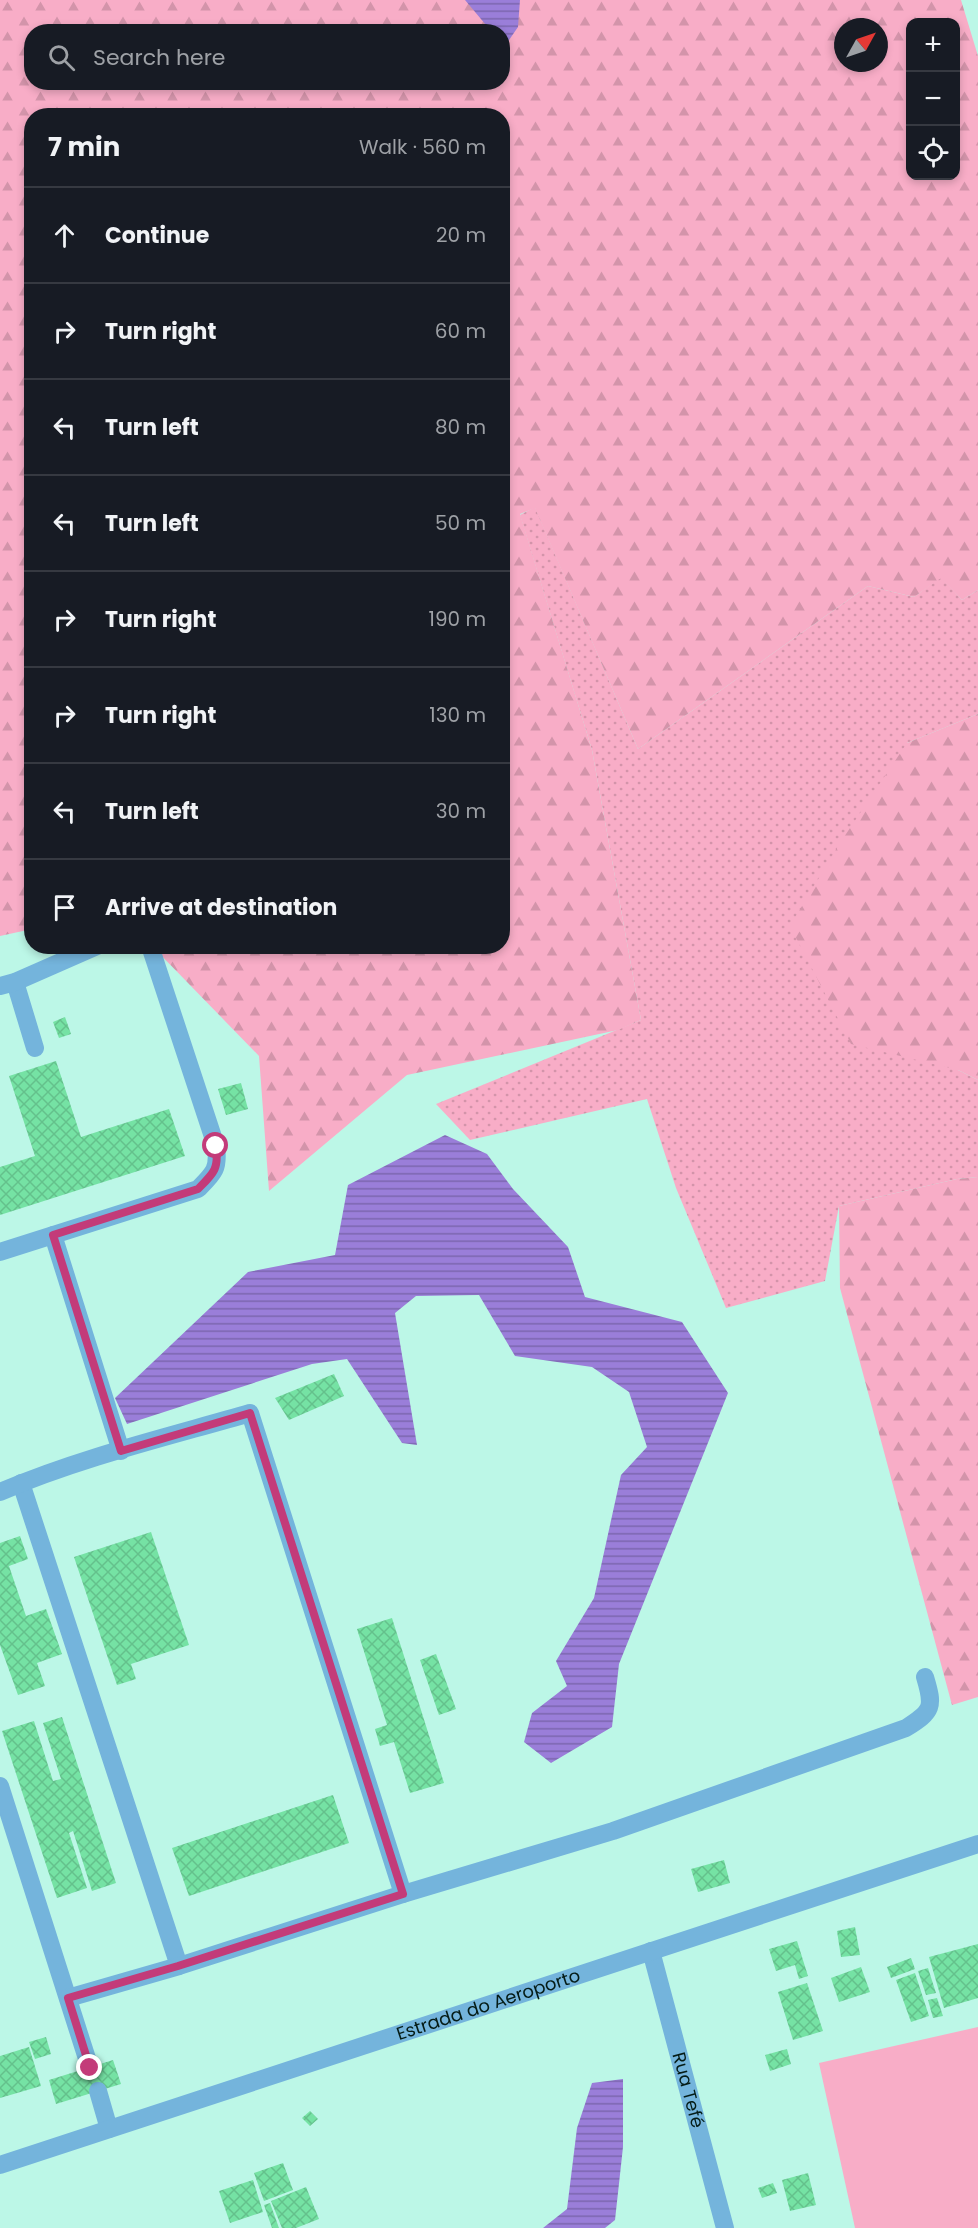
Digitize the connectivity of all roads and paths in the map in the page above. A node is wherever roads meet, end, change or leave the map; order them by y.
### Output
1 (78, 954) edge
2 (153, 954) edge
3 (8, 984) edge
4 (35, 1048) dead end
5 (53, 1235) junction
6 (0, 1252) edge
7 (121, 1451) junction
8 (21, 1483) junction
9 (0, 1492) edge
10 (925, 1677) dead end
11 (0, 1786) edge
12 (978, 1844) edge
13 (403, 1894) junction
14 (651, 1951) junction
15 (178, 1966) junction
16 (68, 1998) junction
17 (90, 2068) dead end
18 (98, 2091) dead end
19 (109, 2129) junction
20 (0, 2165) edge
21 (725, 2228) edge

1 - 3 street
2 - 5 street
3 - 4 street
5 - 6 street
5 - 7 street
7 - 8 street
7 - 13 street
8 - 9 street
8 - 15 street
10 - 13 street
11 - 16 street
12 - 14 street, Estrada do Aeroporto
13 - 15 street
14 - 19 street, Estrada do Aeroporto
14 - 21 street, Rua Tefé
15 - 16 street
16 - 17 street
18 - 19 street
19 - 20 street, Estrada do Aeroporto

